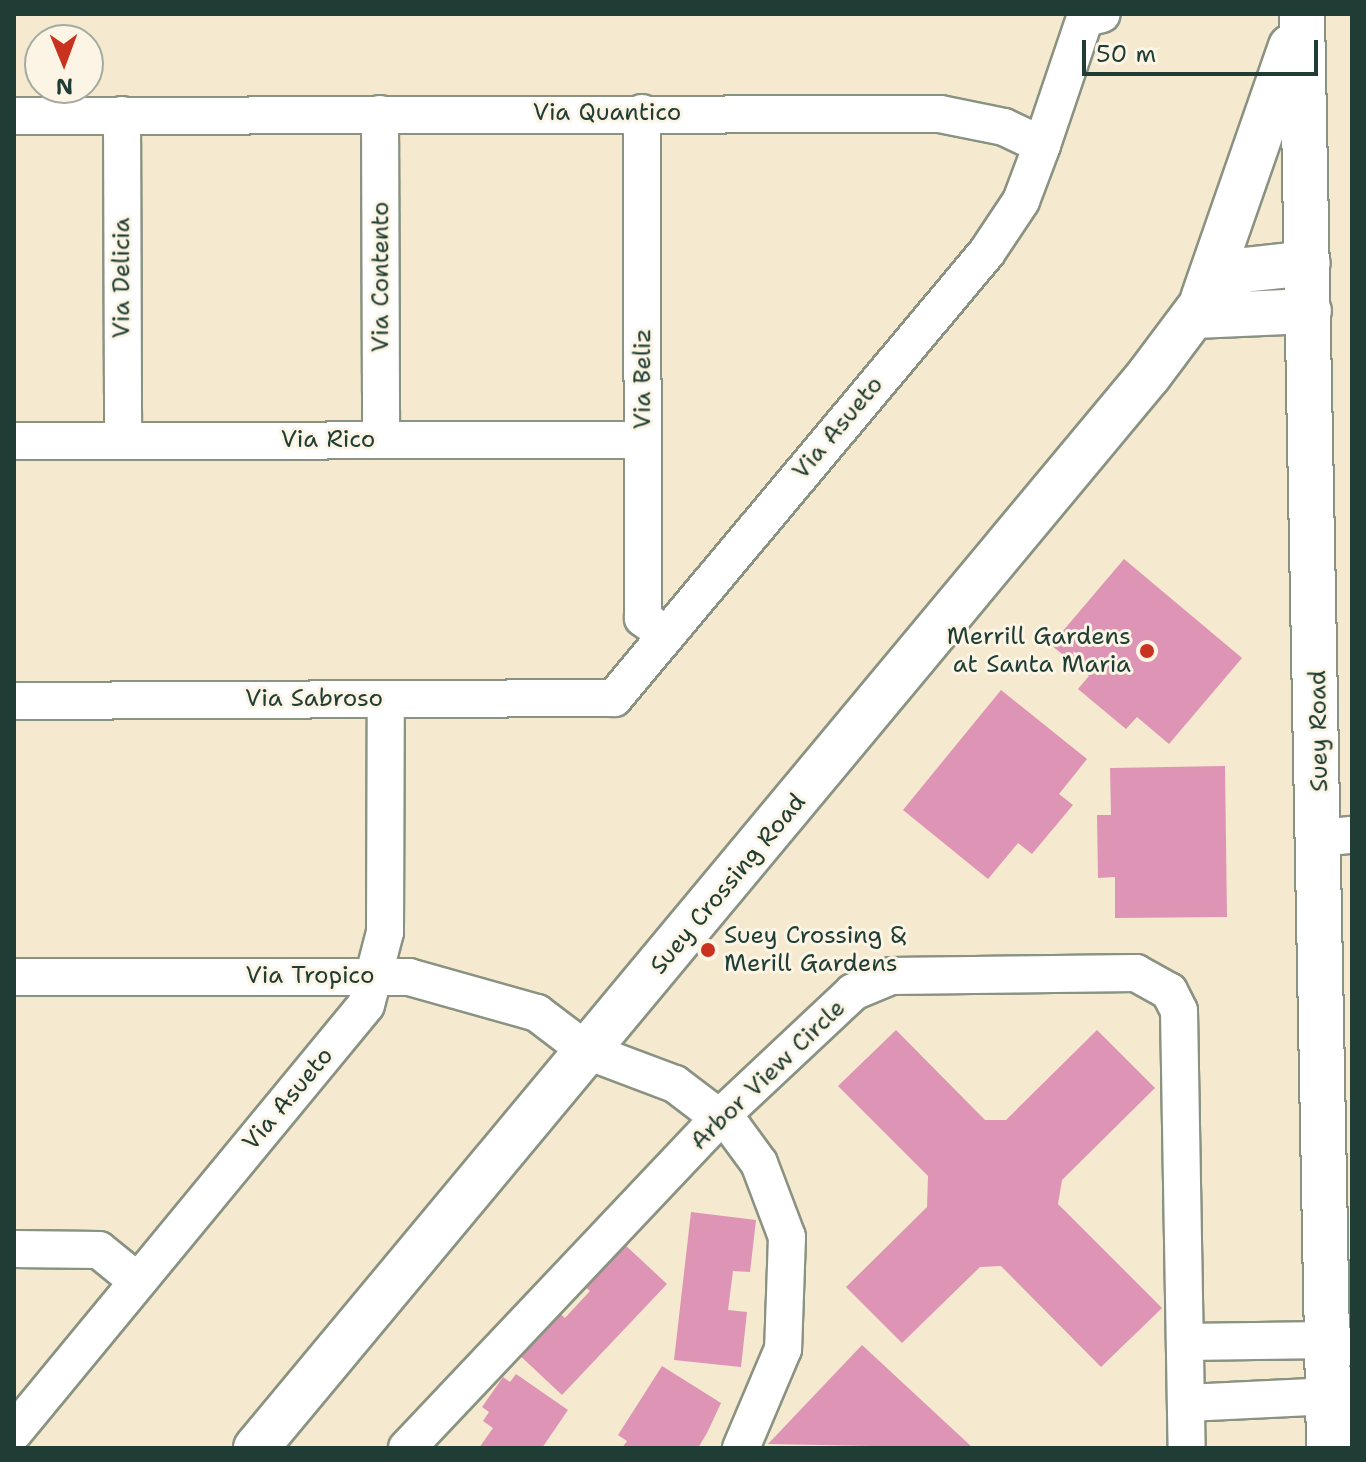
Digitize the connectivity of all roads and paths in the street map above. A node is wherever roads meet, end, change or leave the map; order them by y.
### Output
1 (1102, 14) edge
2 (1302, 14) edge
3 (642, 113) junction
4 (380, 114) junction
5 (122, 115) junction
6 (14, 116) edge
7 (1042, 145) junction
8 (1308, 263) junction
9 (1309, 311) junction
10 (1195, 316) junction
11 (381, 440) junction
12 (643, 440) junction
13 (14, 441) edge
14 (123, 441) junction
15 (664, 634) junction
16 (614, 698) joint
17 (386, 699) junction
18 (14, 701) edge
19 (1336, 836) edge
20 (377, 976) junction
21 (14, 977) edge
22 (587, 1051) junction
23 (719, 1118) junction
24 (14, 1249) edge
25 (136, 1280) junction
26 (1185, 1342) junction
27 (1340, 1344) edge
28 (1340, 1397) edge
29 (1187, 1403) junction
30 (14, 1432) edge
31 (256, 1448) edge
32 (407, 1448) edge
33 (741, 1448) edge
34 (1187, 1448) edge
35 (1329, 1448) edge

1 - 7 street
2 - 8 street, Suey Road
2 - 10 street
3 - 4 street, Via Quantico
3 - 7 street, Via Quantico
3 - 12 street, Via Beliz
4 - 5 street, Via Quantico
4 - 11 street, Via Contento
5 - 6 street, Via Quantico
5 - 14 street, Via Delicia
7 - 15 street, Via Asueto
8 - 9 street, Suey Road
8 - 10 street
9 - 10 street
9 - 19 street, Suey Road
10 - 22 street, Suey Crossing Road
11 - 12 street, Via Rico
11 - 14 street, Via Rico
12 - 15 street, Via Beliz
13 - 14 street, Via Rico
15 - 16 street, Via Asueto
16 - 17 street, Via Sabroso
17 - 18 street, Via Sabroso
17 - 20 street, Via Asueto
19 - 27 street, Suey Road
20 - 21 street, Via Tropico
20 - 22 street, Via Tropico
20 - 25 street, Via Asueto
22 - 23 street, Via Tropico
22 - 31 street, Suey Crossing Road
23 - 26 street, Arbor View Circle
23 - 32 street, Arbor View Circle
23 - 33 street, Via Tropico
24 - 25 street
25 - 30 street, Via Asueto
26 - 27 street
26 - 29 street, Arbor View Circle
27 - 28 street, Suey Road
28 - 29 street
28 - 35 street, Suey Road
29 - 34 street, Arbor View Circle

